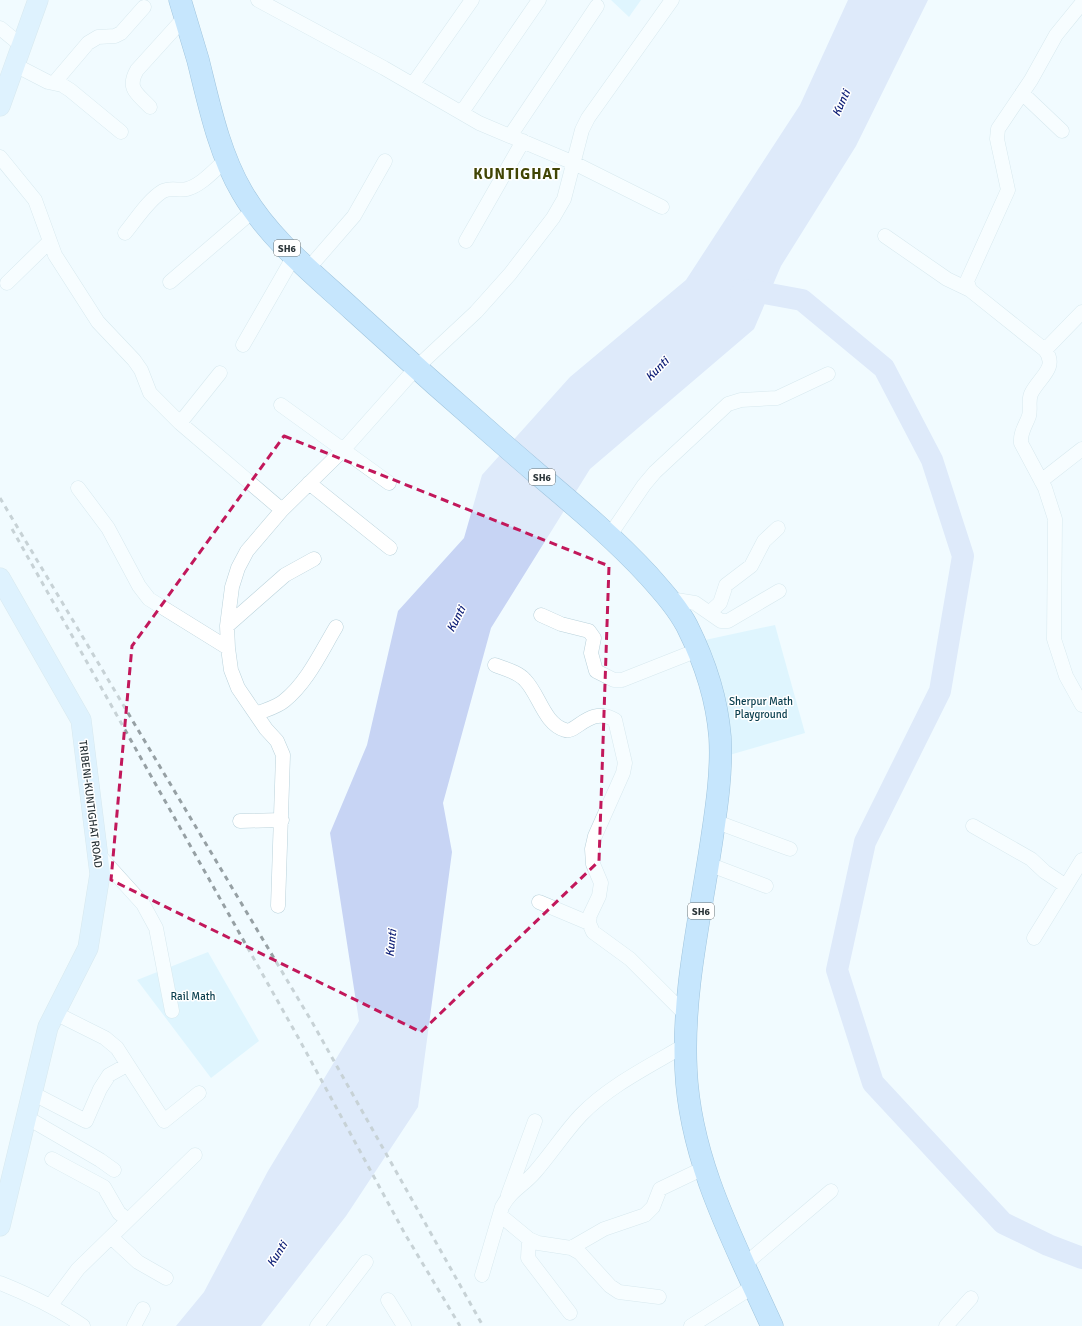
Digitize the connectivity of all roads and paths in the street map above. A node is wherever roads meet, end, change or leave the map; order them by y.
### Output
1 (38, 0) edge
2 (258, 0) edge
3 (472, 0) edge
4 (539, 0) edge
5 (672, 0) edge
6 (1082, 3) edge
7 (596, 6) dead end
8 (144, 7) dead end
9 (183, 8) edge
10 (0, 28) edge
11 (22, 46) junction
12 (15, 65) junction
13 (54, 83) junction
14 (413, 84) junction
15 (1022, 93) junction
16 (0, 106) edge
17 (150, 107) dead end
18 (462, 112) junction
19 (1062, 131) dead end
20 (121, 132) dead end
21 (516, 139) junction
22 (0, 157) edge
23 (227, 159) junction
24 (385, 162) dead end
25 (574, 163) junction
26 (662, 207) dead end
27 (254, 210) junction
28 (125, 233) dead end
29 (886, 236) dead end
30 (466, 241) dead end
31 (48, 242) junction
32 (301, 263) junction
33 (170, 282) dead end
34 (7, 283) dead end
35 (970, 290) junction
36 (1082, 312) edge
37 (244, 344) dead end
38 (1045, 350) junction
39 (416, 368) junction
40 (220, 373) dead end
41 (828, 374) dead end
42 (281, 405) dead end
43 (180, 423) junction
44 (344, 449) junction
45 (1082, 449) edge
46 (1041, 481) junction
47 (309, 483) junction
48 (389, 483) dead end
49 (78, 488) dead end
50 (282, 510) junction
51 (778, 528) dead end
52 (602, 529) junction
53 (390, 548) dead end
54 (314, 558) dead end
55 (0, 578) edge
56 (779, 590) dead end
57 (670, 599) junction
58 (710, 612) junction
59 (541, 615) dead end
60 (227, 626) junction
61 (336, 627) dead end
62 (228, 648) junction
63 (698, 650) junction
64 (495, 665) dead end
65 (1082, 705) edge
66 (256, 714) junction
67 (282, 820) junction
68 (240, 821) dead end
69 (714, 821) junction
70 (973, 826) dead end
71 (790, 849) dead end
72 (97, 853) junction
73 (1082, 860) edge
74 (708, 864) junction
75 (766, 886) dead end
76 (1066, 886) junction
77 (539, 902) dead end
78 (278, 906) dead end
79 (589, 923) junction
80 (1034, 938) dead end
81 (172, 1011) dead end
82 (55, 1013) junction
83 (687, 1016) junction
84 (685, 1045) junction
85 (127, 1065) junction
86 (32, 1093) junction
87 (199, 1093) dead end
88 (26, 1117) junction
89 (535, 1121) dead end
90 (195, 1155) dead end
91 (52, 1159) dead end
92 (704, 1168) junction
93 (114, 1170) dead end
94 (831, 1191) dead end
95 (507, 1197) junction
96 (500, 1215) junction
97 (128, 1220) junction
98 (0, 1226) edge
99 (111, 1237) junction
100 (529, 1239) junction
101 (571, 1248) junction
102 (366, 1262) dead end
103 (744, 1265) junction
104 (482, 1275) dead end
105 (166, 1278) dead end
106 (0, 1283) edge
107 (754, 1286) junction
108 (659, 1297) dead end
109 (971, 1298) dead end
110 (388, 1300) dead end
111 (51, 1305) junction
112 (143, 1309) dead end
113 (570, 1314) dead end
114 (83, 1326) edge
115 (134, 1326) edge
116 (317, 1326) edge
117 (404, 1326) edge
118 (691, 1326) edge
119 (772, 1326) edge
120 (946, 1326) edge

1 - 11 main road
2 - 14 street
3 - 14 street
4 - 18 street
5 - 25 street
6 - 15 street
7 - 21 street
8 - 13 street
9 - 17 street
9 - 23 main road, SH6
10 - 11 street
11 - 12 main road
12 - 13 street
12 - 16 main road
13 - 20 street
14 - 18 street
15 - 19 street
15 - 35 street
18 - 21 street
21 - 25 street
21 - 30 street
22 - 31 street
23 - 27 main road, SH6
23 - 28 street
24 - 32 street
25 - 26 street
25 - 39 street
27 - 32 main road, SH6
27 - 33 street
29 - 35 street
31 - 34 street
31 - 43 street
32 - 37 street
32 - 39 main road, SH6
35 - 38 street
36 - 38 street
38 - 46 street
39 - 44 street
39 - 52 main road, SH6
40 - 43 street
41 - 52 street
42 - 44 street
43 - 50 street
44 - 47 street
44 - 48 street
45 - 46 street
46 - 65 street
47 - 50 street
47 - 53 street
49 - 62 street
50 - 60 street
51 - 58 street
52 - 57 main road, SH6
54 - 60 street
55 - 72 main road, TRIBENI-KUNTIGHAT ROAD
56 - 58 street
57 - 58 street
57 - 63 main road, SH6
59 - 63 street
60 - 62 street
61 - 66 street
62 - 66 street
63 - 69 main road, SH6
64 - 79 street
66 - 67 street
67 - 68 street
67 - 78 street
69 - 71 street
69 - 74 main road, SH6
70 - 76 street
72 - 81 street
72 - 82 main road, TRIBENI-KUNTIGHAT ROAD
73 - 76 street
74 - 75 street
74 - 83 main road, SH6
76 - 80 street
77 - 79 street
79 - 83 street
82 - 85 street
82 - 86 main road, TRIBENI-KUNTIGHAT ROAD
83 - 84 main road, SH6
84 - 92 main road, SH6
84 - 95 street
85 - 86 street
85 - 87 street
86 - 88 main road, TRIBENI-KUNTIGHAT ROAD
88 - 93 street
88 - 98 main road, TRIBENI-KUNTIGHAT ROAD
89 - 95 street
90 - 97 street
91 - 97 street
92 - 101 street
92 - 103 main road, SH6
94 - 103 street
95 - 96 street
96 - 100 street
96 - 104 street
97 - 99 street
99 - 105 street
99 - 111 street
100 - 101 street
100 - 113 street
101 - 108 street
102 - 116 street
103 - 107 main road, SH6
106 - 111 street
107 - 118 street
107 - 119 main road, SH6
109 - 120 street
110 - 117 street
111 - 114 street
112 - 115 street

